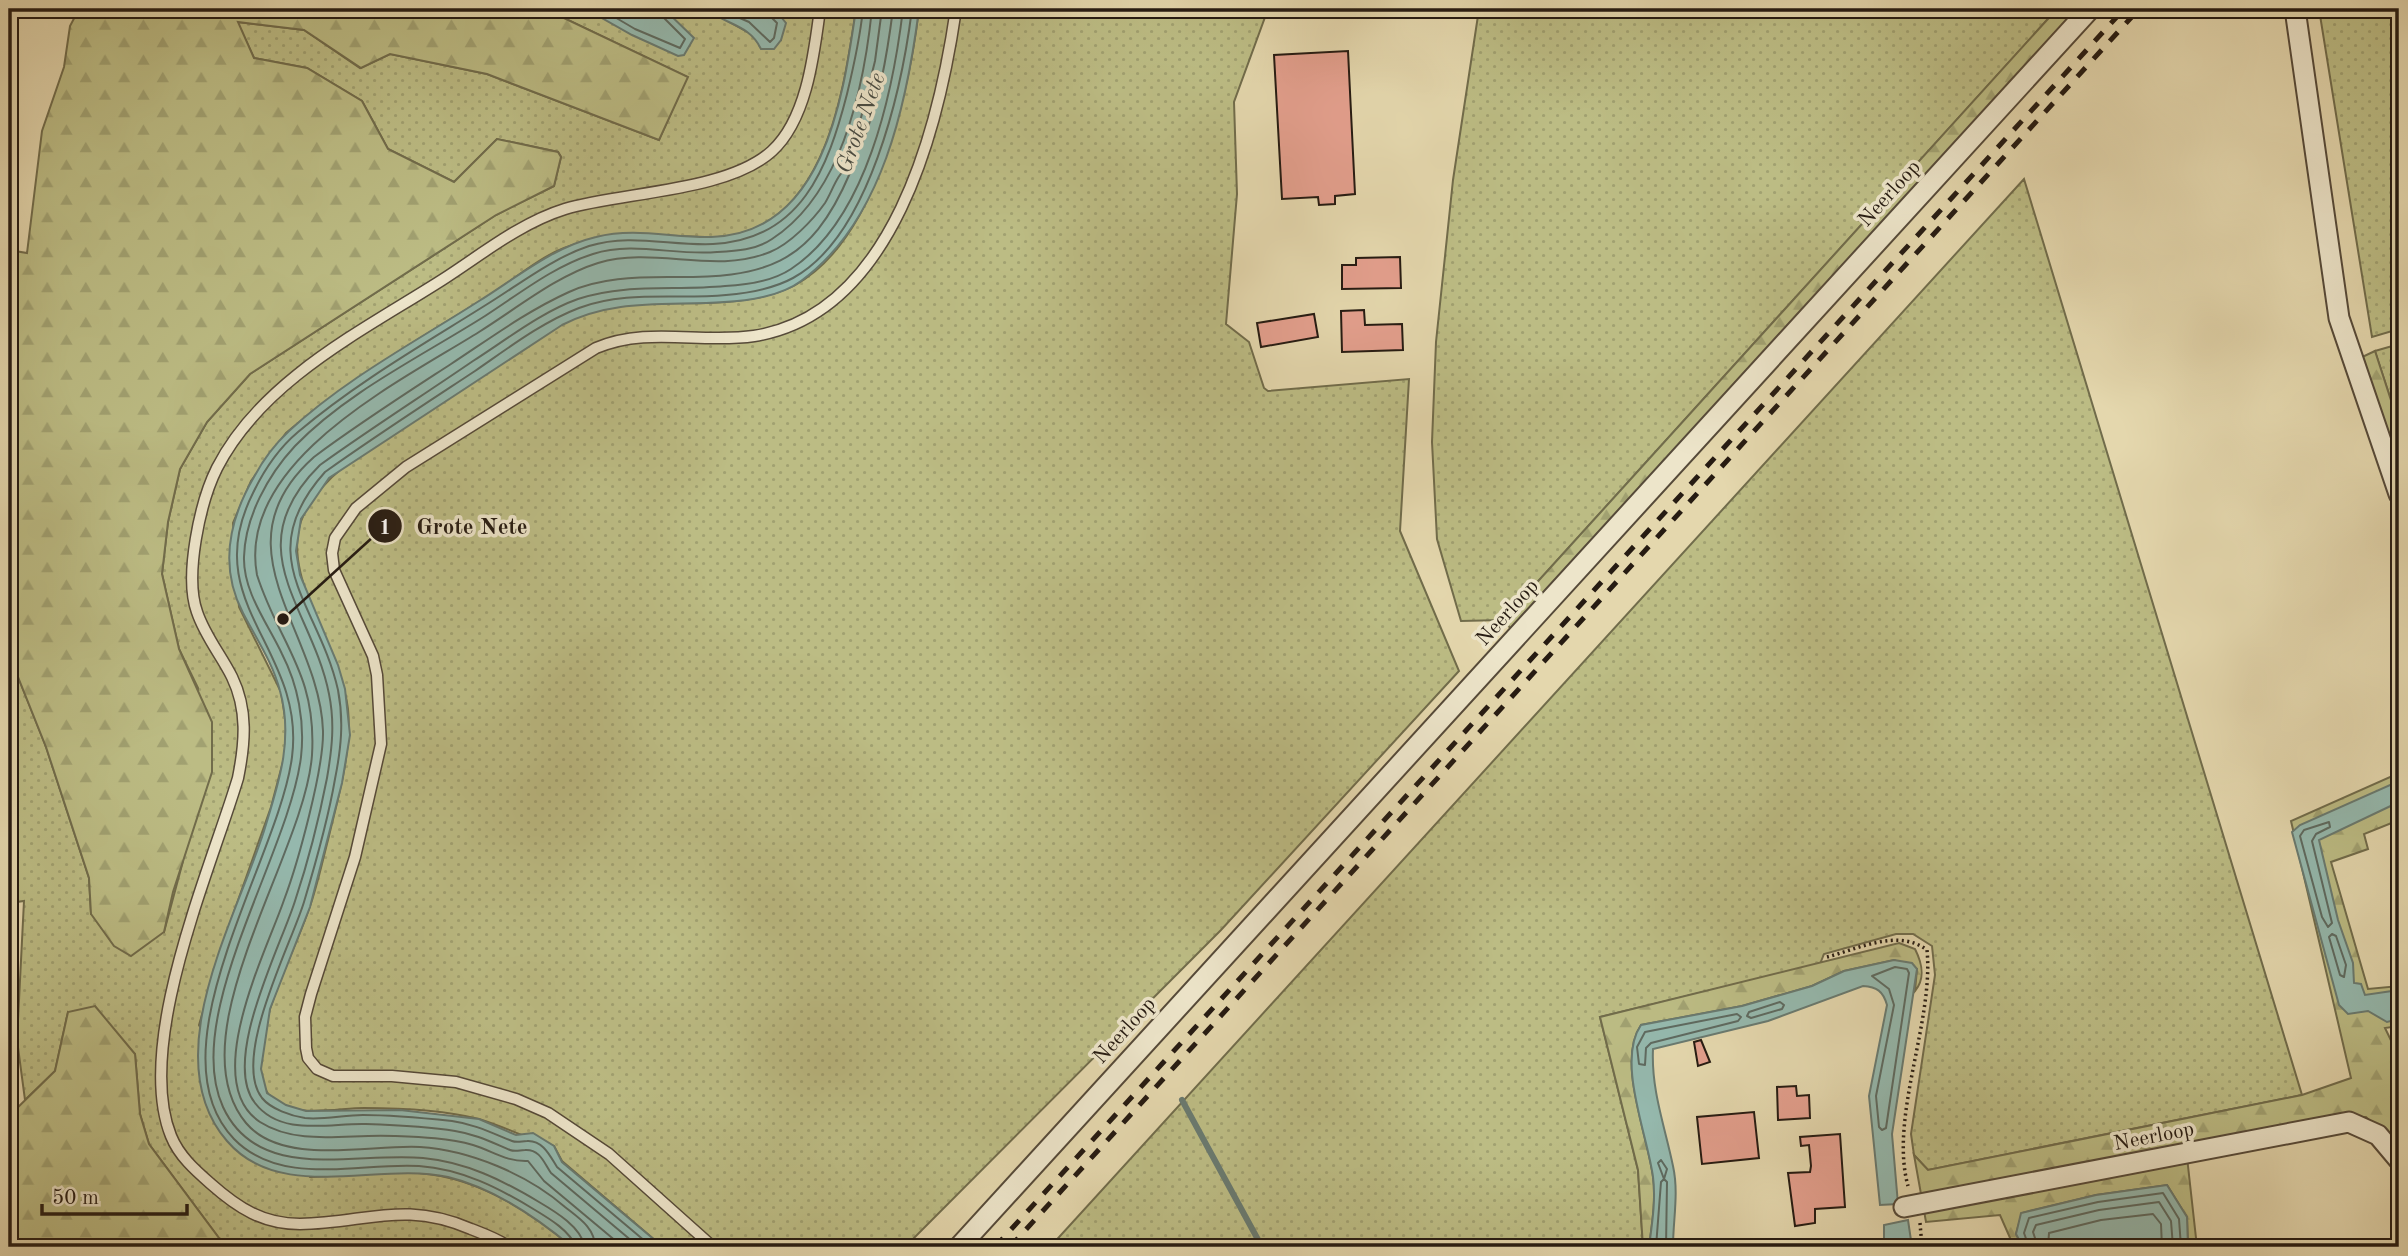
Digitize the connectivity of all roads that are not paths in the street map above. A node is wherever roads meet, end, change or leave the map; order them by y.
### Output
1 (820, 9) edge
2 (956, 9) edge
3 (2090, 9) edge
4 (2295, 9) edge
5 (2399, 494) edge
6 (2399, 1160) edge
7 (1911, 1206) road end
8 (509, 1247) edge
9 (713, 1247) edge
10 (959, 1247) edge

1 - 8 lane
2 - 9 lane
3 - 10 street, Neerloop
4 - 5 street
6 - 7 street, Neerloop

